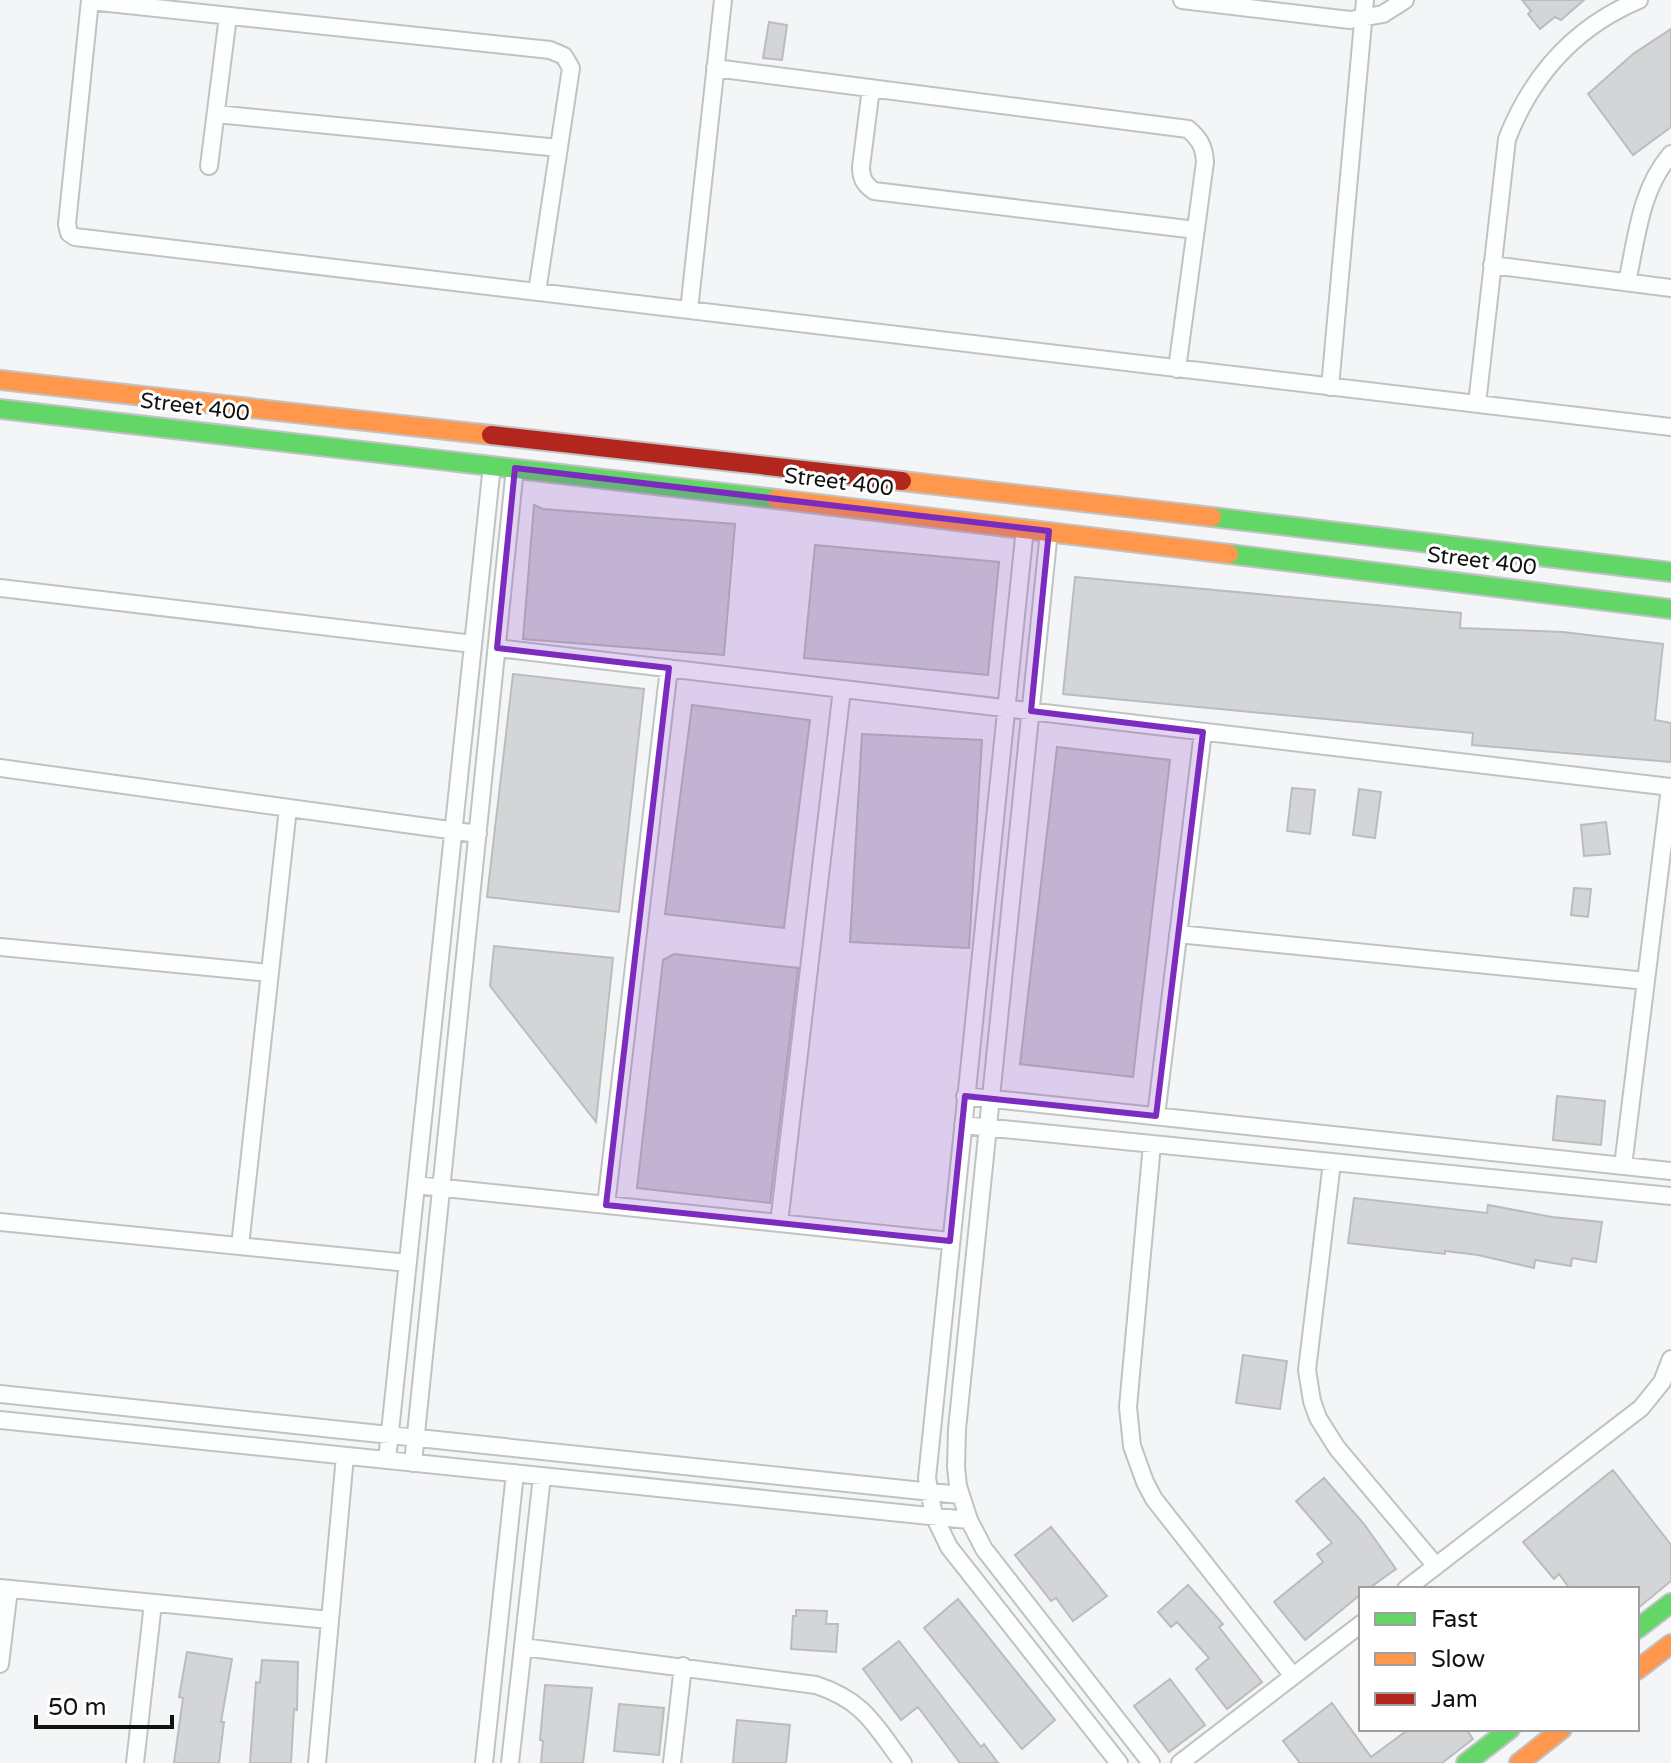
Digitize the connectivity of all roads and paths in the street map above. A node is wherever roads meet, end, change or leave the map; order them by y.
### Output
1 (90, 0) edge
2 (723, 0) edge
3 (1182, 0) edge
4 (1365, 0) edge
5 (1405, 0) edge
6 (1639, 0) edge
7 (228, 16) junction
8 (1365, 19) junction
9 (715, 68) junction
10 (871, 88) junction
11 (216, 114) junction
12 (559, 148) junction
13 (1671, 154) edge
14 (209, 166) dead end
15 (1196, 230) junction
16 (1492, 265) junction
17 (1627, 282) junction
18 (1671, 288) edge
19 (537, 292) junction
20 (689, 310) junction
21 (1177, 369) junction
22 (0, 380) edge
23 (63, 387) junction
24 (1330, 387) junction
25 (1477, 404) junction
26 (0, 409) edge
27 (59, 415) junction
28 (1671, 427) edge
29 (492, 465) junction
30 (515, 468) junction
31 (1029, 495) junction
32 (1025, 528) junction
33 (1049, 531) junction
34 (1671, 572) edge
35 (0, 588) edge
36 (1671, 609) edge
37 (473, 644) junction
38 (497, 648) junction
39 (669, 668) junction
40 (842, 689) junction
41 (1007, 709) junction
42 (1031, 711) junction
43 (1203, 732) junction
44 (0, 768) edge
45 (1670, 787) edge
46 (288, 808) junction
47 (454, 830) junction
48 (478, 834) junction
49 (1178, 934) junction
50 (0, 947) edge
51 (270, 973) junction
52 (1646, 981) junction
53 (965, 1096) junction
54 (991, 1099) junction
55 (1156, 1116) junction
56 (963, 1125) junction
57 (988, 1128) junction
58 (1152, 1144) junction
59 (1332, 1162) junction
60 (1623, 1166) junction
61 (1671, 1171) edge
62 (416, 1185) junction
63 (442, 1188) junction
64 (1671, 1196) edge
65 (606, 1205) junction
66 (0, 1222) edge
67 (779, 1223) junction
68 (950, 1241) junction
69 (240, 1246) junction
70 (408, 1263) junction
71 (1671, 1359) edge
72 (1666, 1383) edge
73 (0, 1394) edge
74 (0, 1420) edge
75 (390, 1436) junction
76 (416, 1439) junction
77 (345, 1456) junction
78 (387, 1460) junction
79 (413, 1463) junction
80 (515, 1473) junction
81 (542, 1476) junction
82 (929, 1492) junction
83 (960, 1495) junction
84 (934, 1516) junction
85 (968, 1520) junction
86 (1436, 1566) junction
87 (1409, 1587) edge
88 (4, 1589) edge
89 (153, 1603) junction
90 (1671, 1603) edge
91 (330, 1620) junction
92 (1359, 1626) edge
93 (1639, 1627) edge
94 (1671, 1644) edge
95 (523, 1647) junction
96 (0, 1664) edge
97 (683, 1666) junction
98 (1639, 1668) edge
99 (1293, 1676) junction
100 (1507, 1731) edge
101 (1559, 1731) edge
102 (135, 1763) edge
103 (317, 1763) edge
104 (484, 1763) edge
105 (510, 1763) edge
106 (672, 1763) edge
107 (903, 1763) edge
108 (1119, 1763) edge
109 (1151, 1763) edge
110 (1180, 1763) edge
111 (1466, 1763) edge
112 (1519, 1763) edge

1 - 7 street
1 - 19 street
2 - 9 street
3 - 8 street
4 - 8 street
5 - 8 street
6 - 16 street
7 - 11 street
7 - 12 street
8 - 24 street
9 - 10 street
9 - 20 street
10 - 15 street
10 - 15 street
11 - 12 street
11 - 14 street
12 - 19 street
13 - 17 street
15 - 21 street
16 - 17 street
16 - 25 street
17 - 18 street
19 - 20 street
20 - 21 street
21 - 24 street
22 - 23 street, Street 400
23 - 27 street
23 - 31 street, Street 400
24 - 25 street
25 - 28 street
26 - 27 street, Street 400
27 - 29 street, Street 400
29 - 30 street, Street 400
29 - 37 street
30 - 32 street, Street 400
30 - 38 street
31 - 32 street
31 - 34 street, Street 400
32 - 33 street, Street 400
32 - 41 street
33 - 36 street, Street 400
33 - 42 street
35 - 37 street
37 - 47 street
38 - 39 street
38 - 48 street
39 - 40 street
39 - 65 street
40 - 41 street
40 - 67 street
41 - 42 street
41 - 53 street
42 - 43 street
42 - 54 street
43 - 45 street
43 - 49 street
44 - 46 street
45 - 52 street
46 - 47 street
46 - 51 street
47 - 48 street
47 - 62 street
48 - 63 street
49 - 52 street
49 - 55 street
50 - 51 street
51 - 69 street
52 - 60 street
53 - 54 street
53 - 56 street
54 - 55 street
54 - 57 street
55 - 60 street
56 - 57 street
56 - 68 street
57 - 58 street
57 - 83 street
58 - 59 street
58 - 99 street
59 - 64 street
59 - 86 street
60 - 61 street
62 - 63 street
62 - 70 street
63 - 65 street
63 - 76 street
65 - 67 street
66 - 69 street
67 - 68 street
68 - 82 street
69 - 70 street
70 - 75 street
71 - 72 street
72 - 86 street
73 - 75 street
74 - 77 street
75 - 76 street
75 - 78 street
76 - 79 street
76 - 82 street
77 - 78 street
77 - 91 street
78 - 79 street
79 - 80 street
80 - 81 street
80 - 104 street
81 - 84 street
81 - 95 street
82 - 83 street
82 - 84 street
83 - 85 street
84 - 85 street
84 - 108 street
85 - 109 street
86 - 87 street
88 - 89 street
88 - 96 street
89 - 91 street
89 - 102 street
90 - 93 street
91 - 103 street
92 - 99 street
94 - 98 street
95 - 97 street
95 - 105 street
97 - 106 street
97 - 107 street
99 - 110 street
100 - 111 street
101 - 112 street

